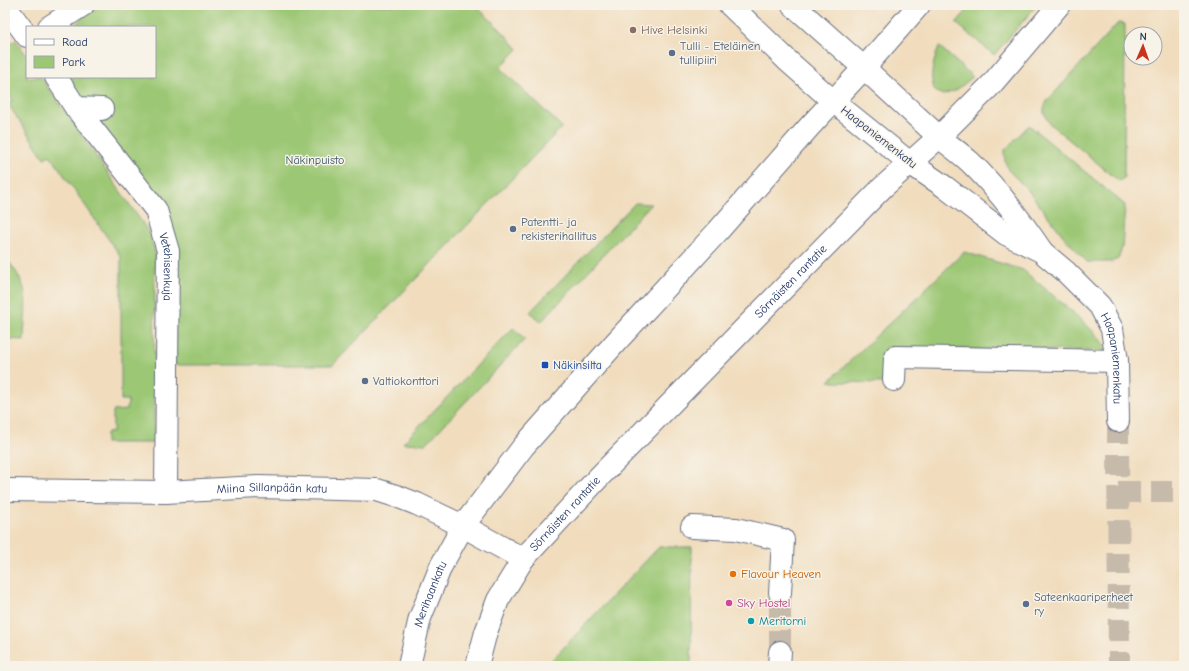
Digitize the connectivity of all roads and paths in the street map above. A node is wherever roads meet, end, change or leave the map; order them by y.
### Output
1 (83, 5) edge
2 (730, 5) edge
3 (793, 5) edge
4 (919, 5) edge
5 (1059, 5) edge
6 (5, 6) edge
7 (51, 26) edge
8 (26, 35) edge
9 (864, 68) junction
10 (57, 78) edge
11 (833, 101) junction
12 (76, 108) junction
13 (102, 109) dead end
14 (939, 137) junction
15 (910, 163) junction
16 (1041, 251) junction
17 (1117, 361) junction
18 (894, 380) dead end
19 (1118, 421) tunnel mouth
20 (5, 490) edge
21 (166, 492) junction
22 (463, 526) junction
23 (692, 527) dead end
24 (523, 559) junction
25 (780, 593) tunnel mouth
26 (409, 666) edge
27 (477, 666) edge

1 - 7 main road
2 - 11 main road, Haapaniemenkatu
3 - 9 main road, Haapaniemenkatu
4 - 9 main road
5 - 14 main road, Sörnäisten rantatie
6 - 8 main road
9 - 11 main road
9 - 14 main road, Haapaniemenkatu
10 - 12 main road, Vetehisenkuja
11 - 15 main road, Haapaniemenkatu
11 - 22 main road
12 - 13 main road
12 - 21 main road, Vetehisenkuja
14 - 15 main road, Sörnäisten rantatie
14 - 16 main road, Haapaniemenkatu
15 - 16 main road, Haapaniemenkatu
15 - 24 main road, Sörnäisten rantatie
16 - 17 main road, Haapaniemenkatu
17 - 18 main road
17 - 19 main road, Haapaniemenkatu
20 - 21 main road, Miina Sillanpään katu
21 - 22 main road, Miina Sillanpään katu
22 - 24 main road, Miina Sillanpään katu
22 - 26 main road, Merihaankatu
23 - 25 main road
24 - 27 main road

